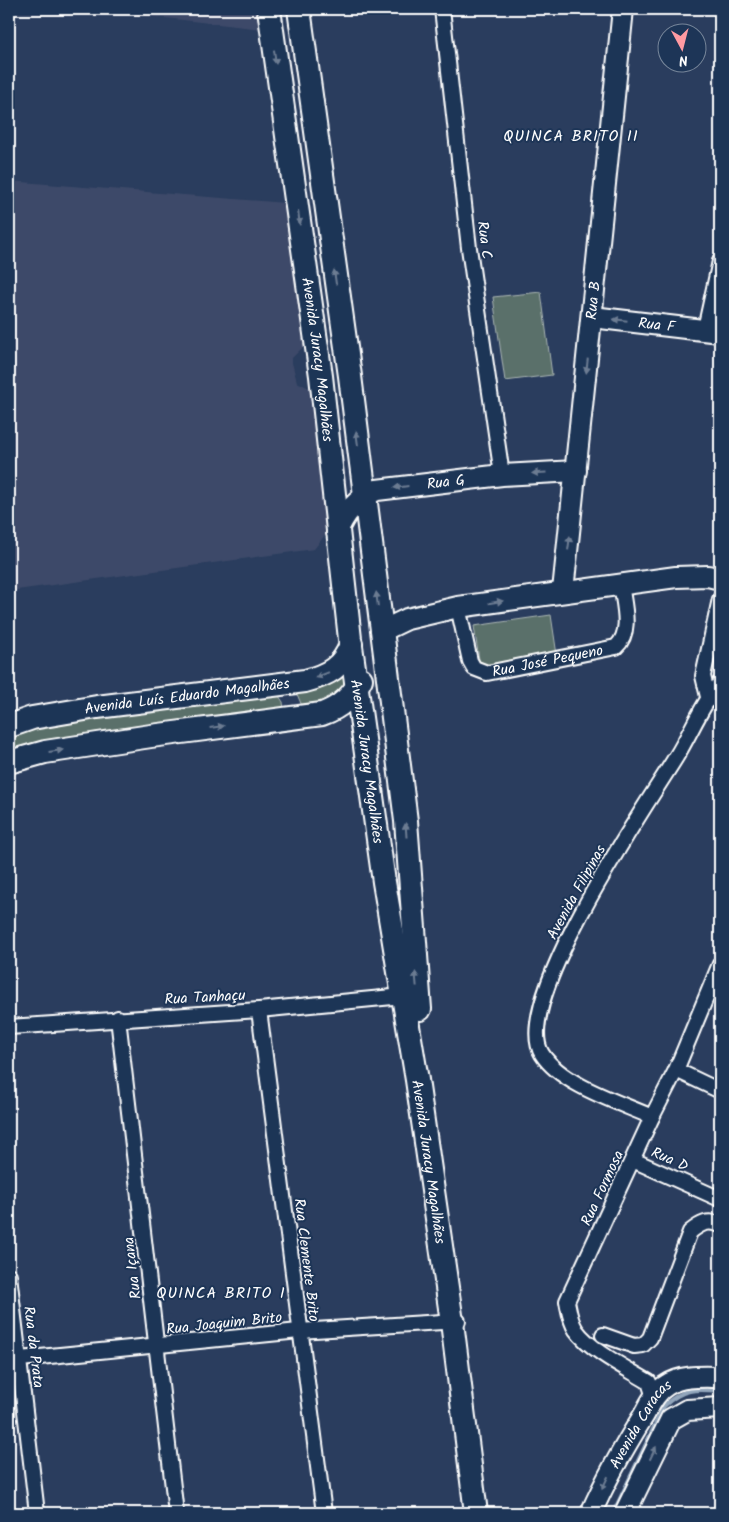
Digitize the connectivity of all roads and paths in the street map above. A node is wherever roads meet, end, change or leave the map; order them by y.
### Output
1 (269, 9) edge
2 (299, 9) edge
3 (442, 9) edge
4 (622, 9) edge
5 (720, 261) edge
6 (592, 317) junction
7 (713, 330) edge
8 (321, 376) junction
9 (350, 376) junction
10 (576, 471) junction
11 (502, 475) junction
12 (364, 495) junction
13 (337, 532) junction
14 (720, 579) edge
15 (620, 583) junction
16 (563, 591) junction
17 (720, 599) edge
18 (458, 607) junction
19 (382, 631) junction
20 (351, 644) junction
21 (720, 683) edge
22 (279, 685) junction
23 (357, 687) junction
24 (708, 697) junction
25 (322, 714) junction
26 (286, 719) junction
27 (9, 726) edge
28 (364, 735) junction
29 (9, 762) edge
30 (410, 879) junction
31 (384, 882) junction
32 (720, 964) edge
33 (716, 984) edge
34 (403, 996) junction
35 (259, 1010) junction
36 (118, 1018) junction
37 (9, 1028) edge
38 (676, 1070) junction
39 (720, 1091) edge
40 (652, 1117) junction
41 (633, 1160) junction
42 (720, 1199) edge
43 (720, 1225) edge
44 (9, 1275) edge
45 (457, 1322) junction
46 (299, 1332) junction
47 (603, 1335) dead end
48 (158, 1346) junction
49 (20, 1359) junction
50 (720, 1377) edge
51 (654, 1397) junction
52 (720, 1408) edge
53 (37, 1513) edge
54 (176, 1513) edge
55 (324, 1513) edge
56 (476, 1513) edge
57 (487, 1513) edge
58 (591, 1513) edge
59 (625, 1513) edge

1 -> 8 main road, Avenida Juracy Magalhães
9 -> 2 main road, Avenida Juracy Magalhães
3 - 11 street, Rua C
4 - 6 main road, Rua B
5 - 7 street
7 -> 6 main road, Rua F
6 -> 10 main road, Rua B
8 - 9 main road
8 - 13 main road, Avenida Juracy Magalhães
12 -> 9 main road, Avenida Juracy Magalhães
10 -> 11 main road, Rua G
16 -> 10 main road, Rua B
11 -> 12 main road, Rua G
12 - 13 main road
19 -> 12 main road, Avenida Juracy Magalhães
13 - 20 main road, Avenida Juracy Magalhães
14 - 15 main road
15 - 16 main road
15 - 18 street, Rua José Pequeno
18 -> 16 main road
17 - 24 street
18 - 19 main road
19 - 23 main road
30 -> 19 main road, Avenida Juracy Magalhães
20 -> 22 main road, Avenida Luís Eduardo Magalhães
20 - 23 main road, Avenida Juracy Magalhães
21 - 24 street, Avenida Filipinas
22 - 26 main road
22 - 27 main road, Avenida Luís Eduardo Magalhães
23 - 25 main road
23 - 28 main road, Avenida Juracy Magalhães
24 - 40 street, Avenida Filipinas
25 - 26 main road
25 - 28 main road
29 -> 26 main road
28 - 31 main road, Avenida Juracy Magalhães
30 - 31 main road
45 -> 30 main road, Avenida Juracy Magalhães
31 - 34 main road, Avenida Juracy Magalhães
32 - 33 street, Rua Formosa
33 - 38 street, Rua Formosa
34 - 35 street, Rua Tanhaçu
34 - 45 main road, Avenida Juracy Magalhães
35 - 36 street, Rua Tanhaçu
35 - 46 street, Rua Clemente Brito
36 - 37 street, Rua Tanhaçu
36 - 48 street, Rua Içana
38 - 39 street
38 - 40 street, Rua Formosa
40 - 41 street, Rua Formosa
41 - 42 street, Rua D
41 - 51 street, Rua Formosa
43 - 47 street
44 - 49 street, Rua da Prata
45 - 46 street, Rua Joaquim Brito
45 - 56 main road, Avenida Juracy Magalhães
45 - 57 main road, Avenida Juracy Magalhães
46 - 48 street, Rua Joaquim Brito
46 - 55 street, Rua Clemente Brito
48 - 49 street, Rua Joaquim Brito
48 - 54 street, Rua Içana
49 - 53 street, Rua da Prata
50 - 51 main road, Avenida Caracas
51 -> 58 main road, Avenida Caracas
59 -> 52 main road, Avenida Caracas

